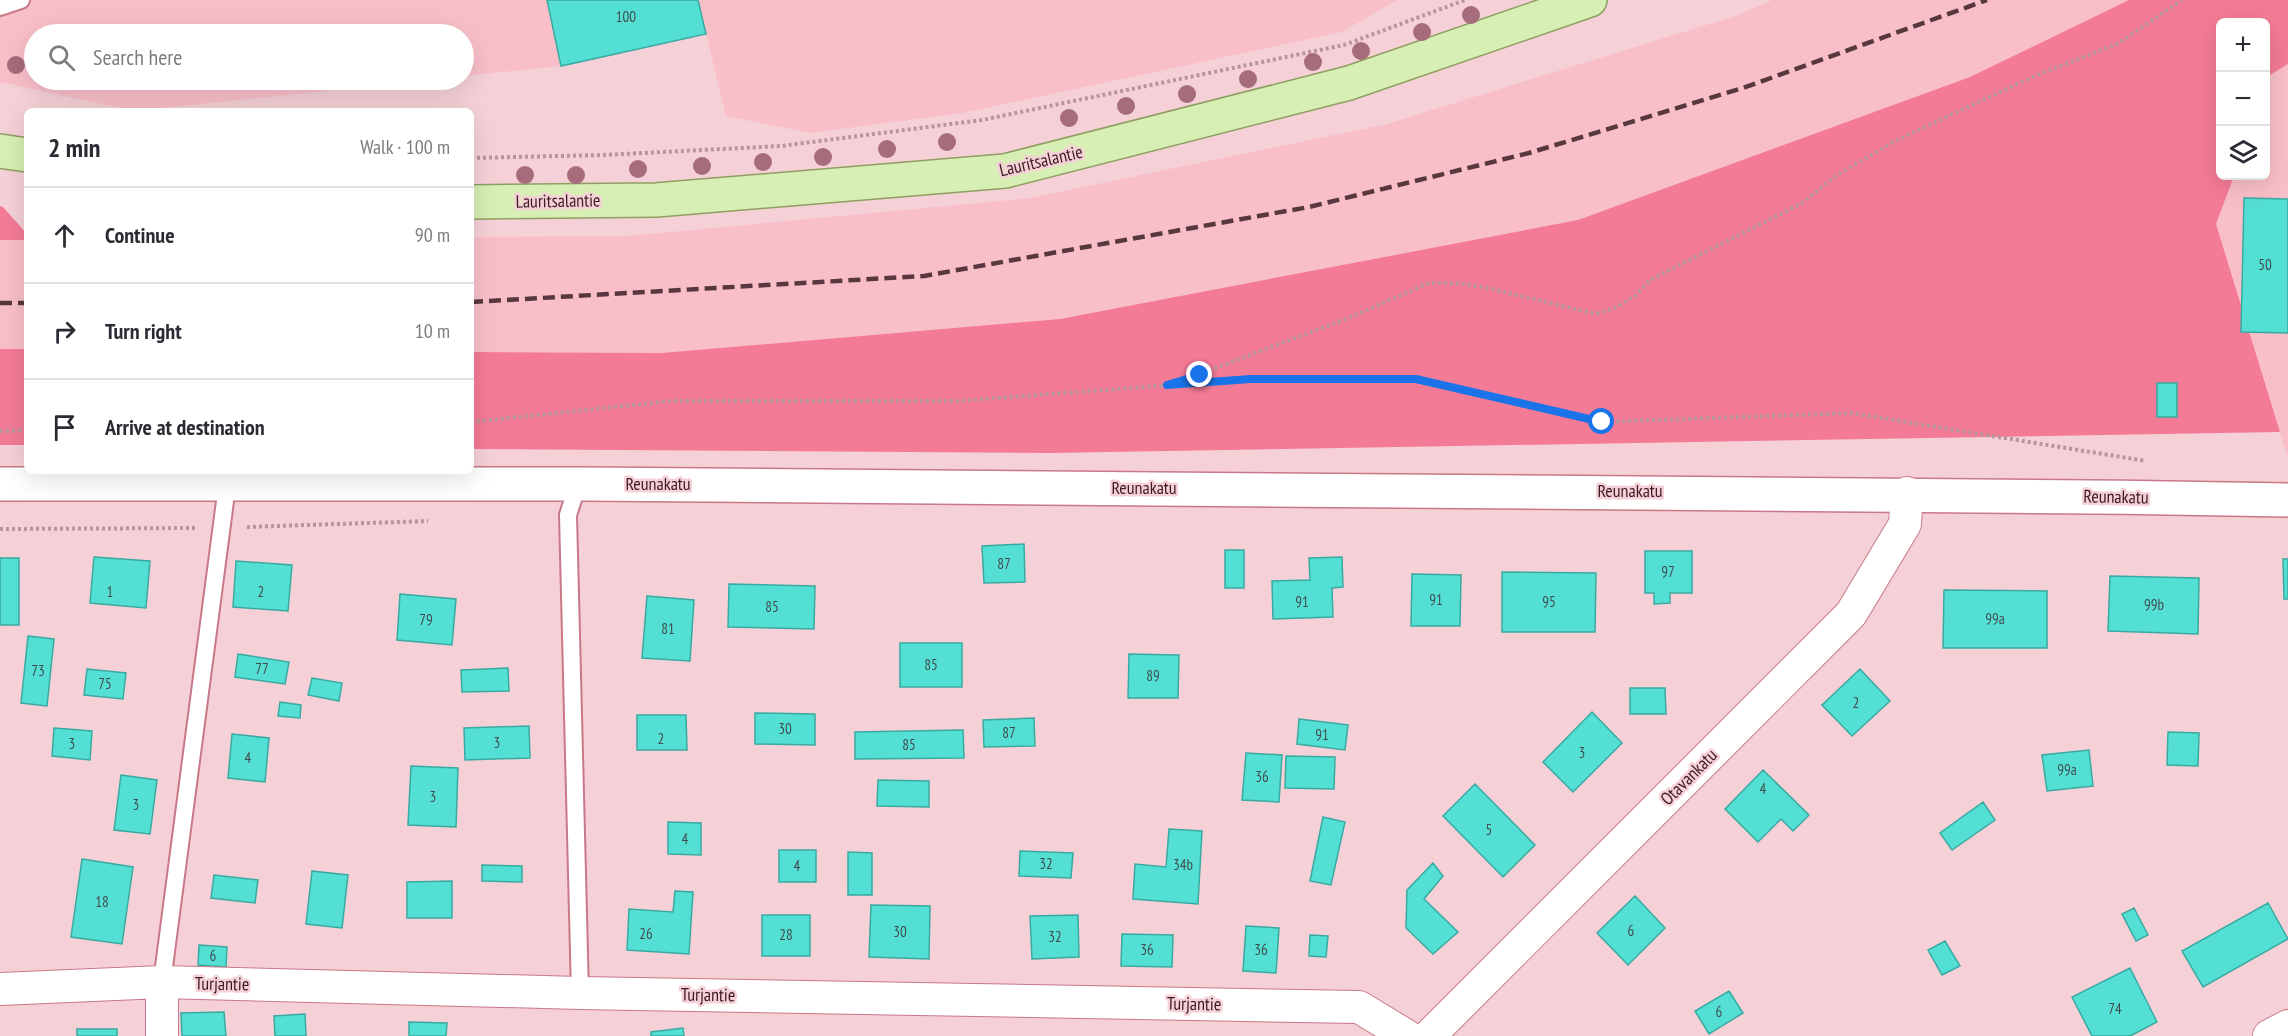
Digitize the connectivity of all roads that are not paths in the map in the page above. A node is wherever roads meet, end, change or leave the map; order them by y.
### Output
1 (21, 0) edge
2 (1590, 0) edge
3 (0, 7) edge
4 (0, 151) edge
5 (24, 155) edge
6 (474, 202) edge
7 (0, 483) edge
8 (578, 484) junction
9 (227, 486) junction
10 (1907, 493) junction
11 (2288, 500) edge
12 (162, 982) junction
13 (0, 989) edge
14 (580, 993) junction
15 (2288, 1026) edge
16 (162, 1036) edge
17 (1407, 1036) edge
18 (1429, 1036) edge
19 (2269, 1036) edge

1 - 3 lane
2 - 6 main road, Lauritsalantie
4 - 5 main road
7 - 9 main road, Reunakatu
8 - 9 main road, Reunakatu
8 - 10 main road, Reunakatu
8 - 14 lane
9 - 12 lane
10 - 11 main road, Reunakatu
10 - 18 street, Otavankatu
12 - 13 street, Turjantie
12 - 14 street, Turjantie
12 - 16 street
14 - 17 street, Turjantie
15 - 19 street

